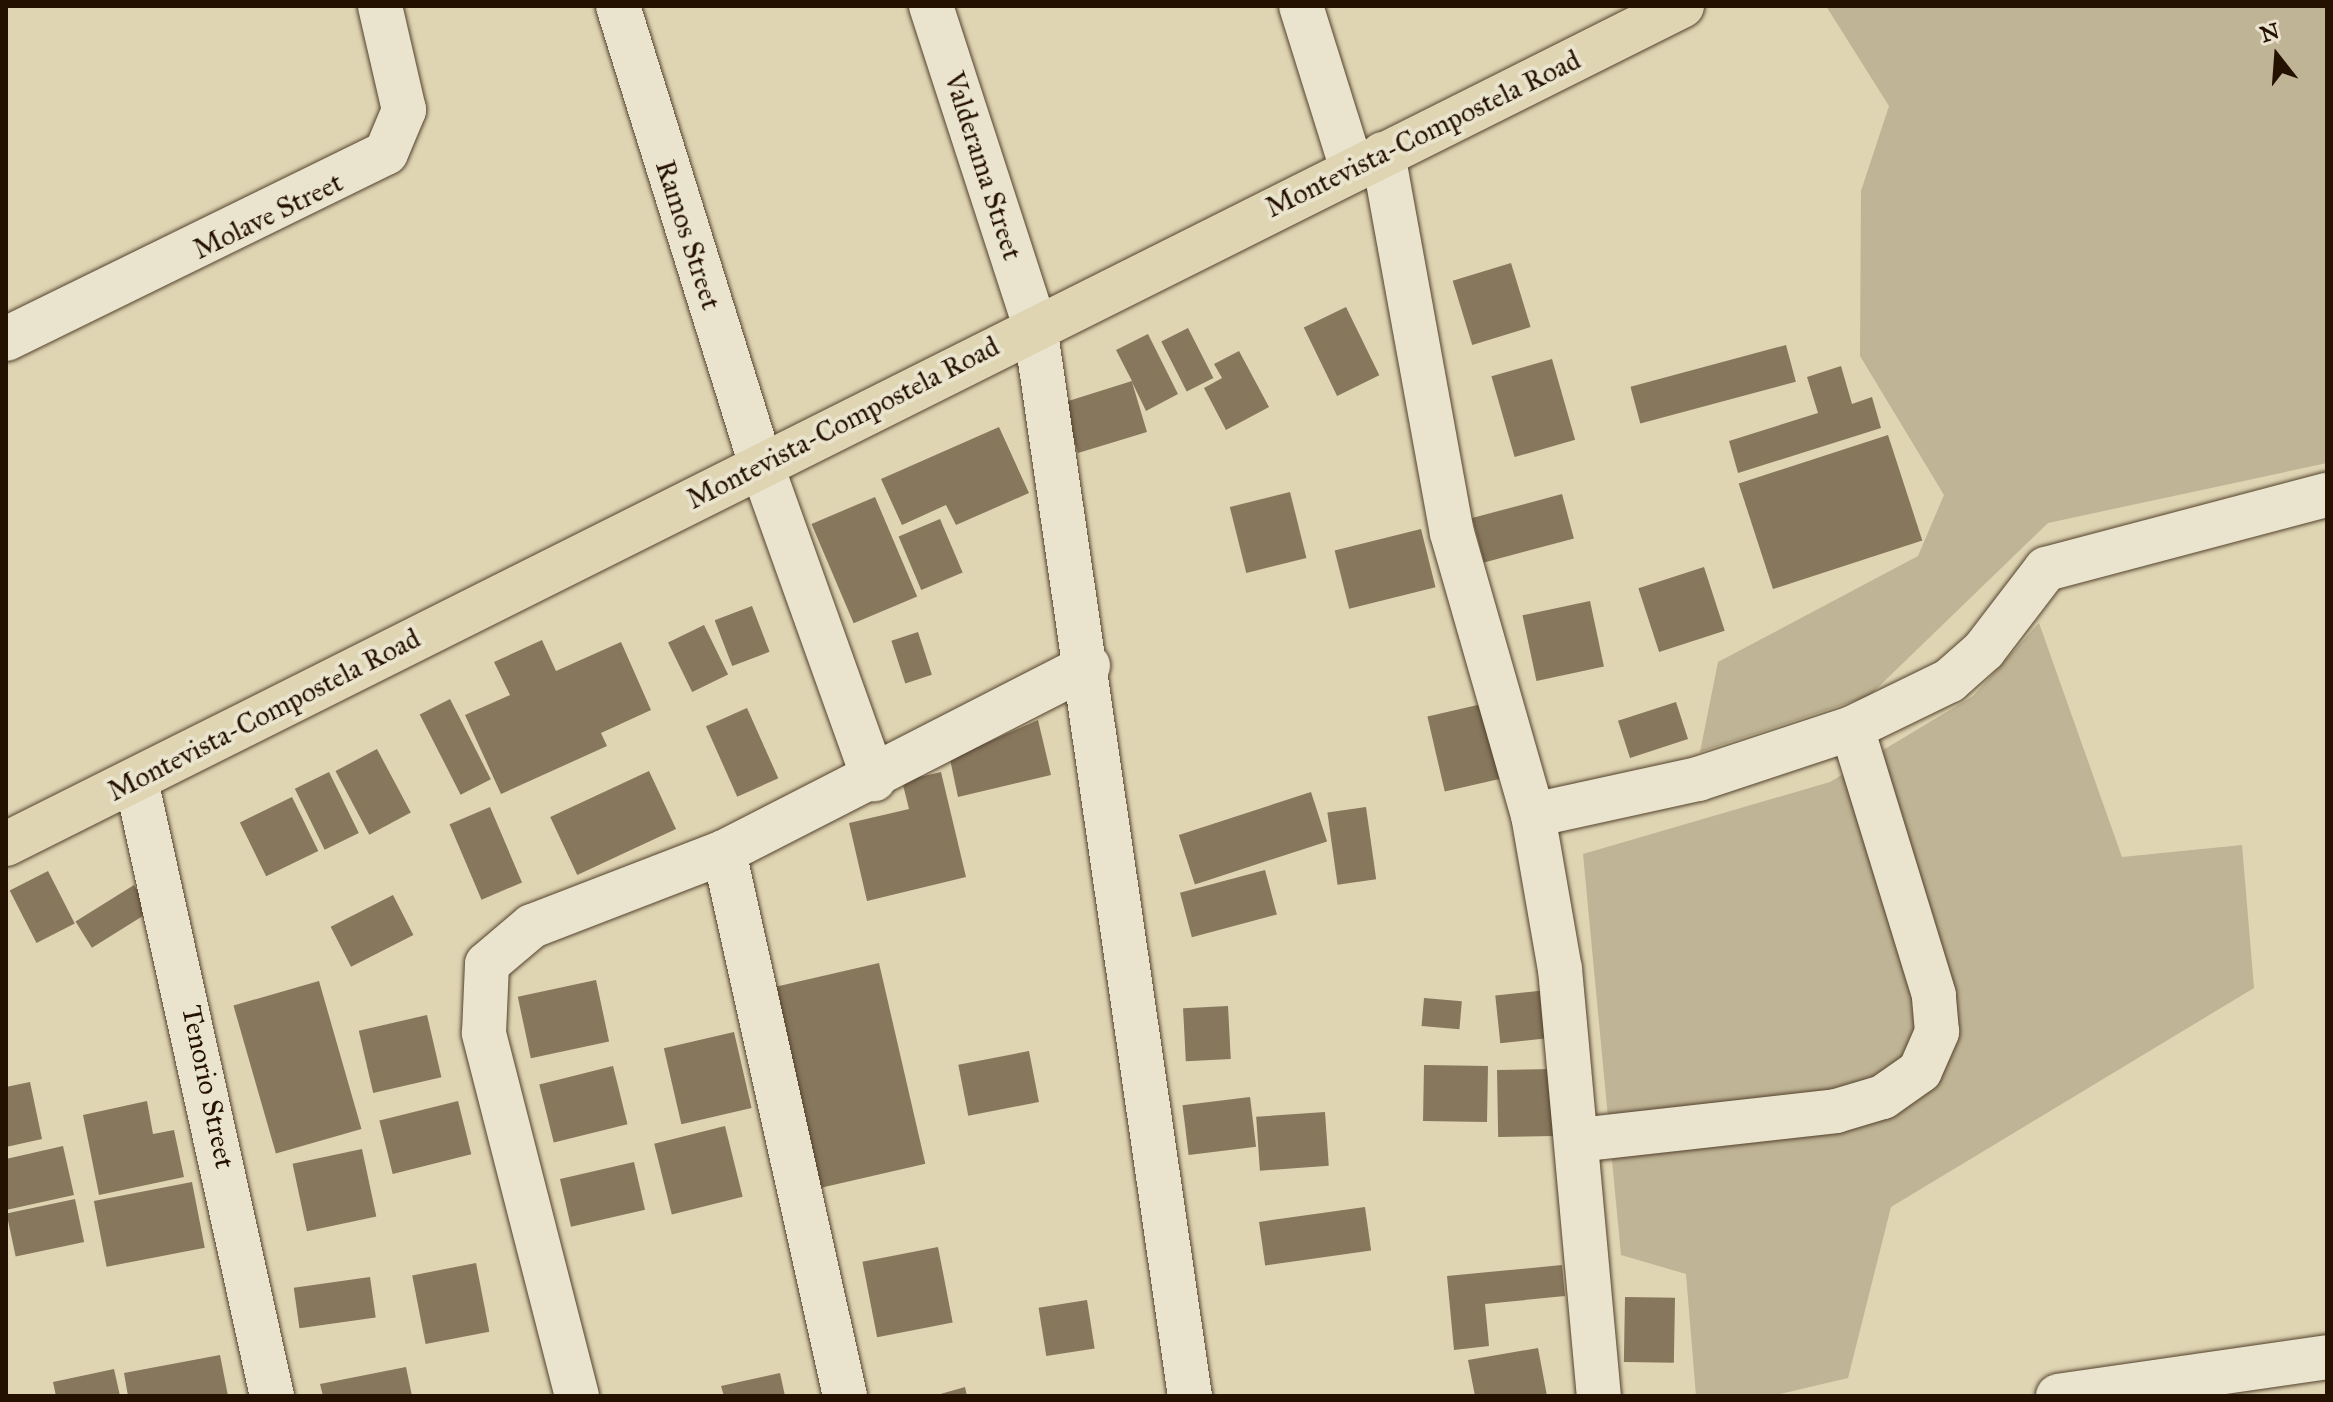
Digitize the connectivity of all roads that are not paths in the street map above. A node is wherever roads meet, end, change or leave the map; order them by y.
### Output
1 (380, 6) edge
2 (618, 6) edge
3 (931, 6) edge
4 (1301, 6) edge
5 (1669, 9) edge
6 (1368, 161) junction
7 (1035, 326) junction
8 (6, 339) edge
9 (761, 464) junction
10 (2327, 495) edge
11 (1088, 666) junction
12 (1852, 728) junction
13 (874, 779) junction
14 (136, 780) junction
15 (1533, 815) junction
16 (6, 844) edge
17 (724, 852) junction
18 (1578, 1140) junction
19 (2327, 1357) edge
20 (272, 1396) edge
21 (577, 1396) edge
22 (845, 1396) edge
23 (1190, 1396) edge
24 (1599, 1396) edge
25 (2058, 1396) edge

1 - 8 street, Molave Street
2 - 9 street, Ramos Street
3 - 7 street, Valderama Street
4 - 6 street
5 - 6 main road, Montevista-Compostela Road
6 - 7 main road, Montevista-Compostela Road
6 - 15 street
7 - 9 main road, Montevista-Compostela Road
7 - 11 street, Valderama Street
9 - 13 street, Ramos Street
9 - 14 main road, Montevista-Compostela Road
10 - 12 street
11 - 13 street
11 - 23 street, Valderama Street
12 - 15 street
12 - 18 street
13 - 17 street
14 - 16 main road, Montevista-Compostela Road
14 - 20 street, Tenorio Street
15 - 18 street
17 - 21 street
17 - 22 street
18 - 24 street
19 - 25 street

